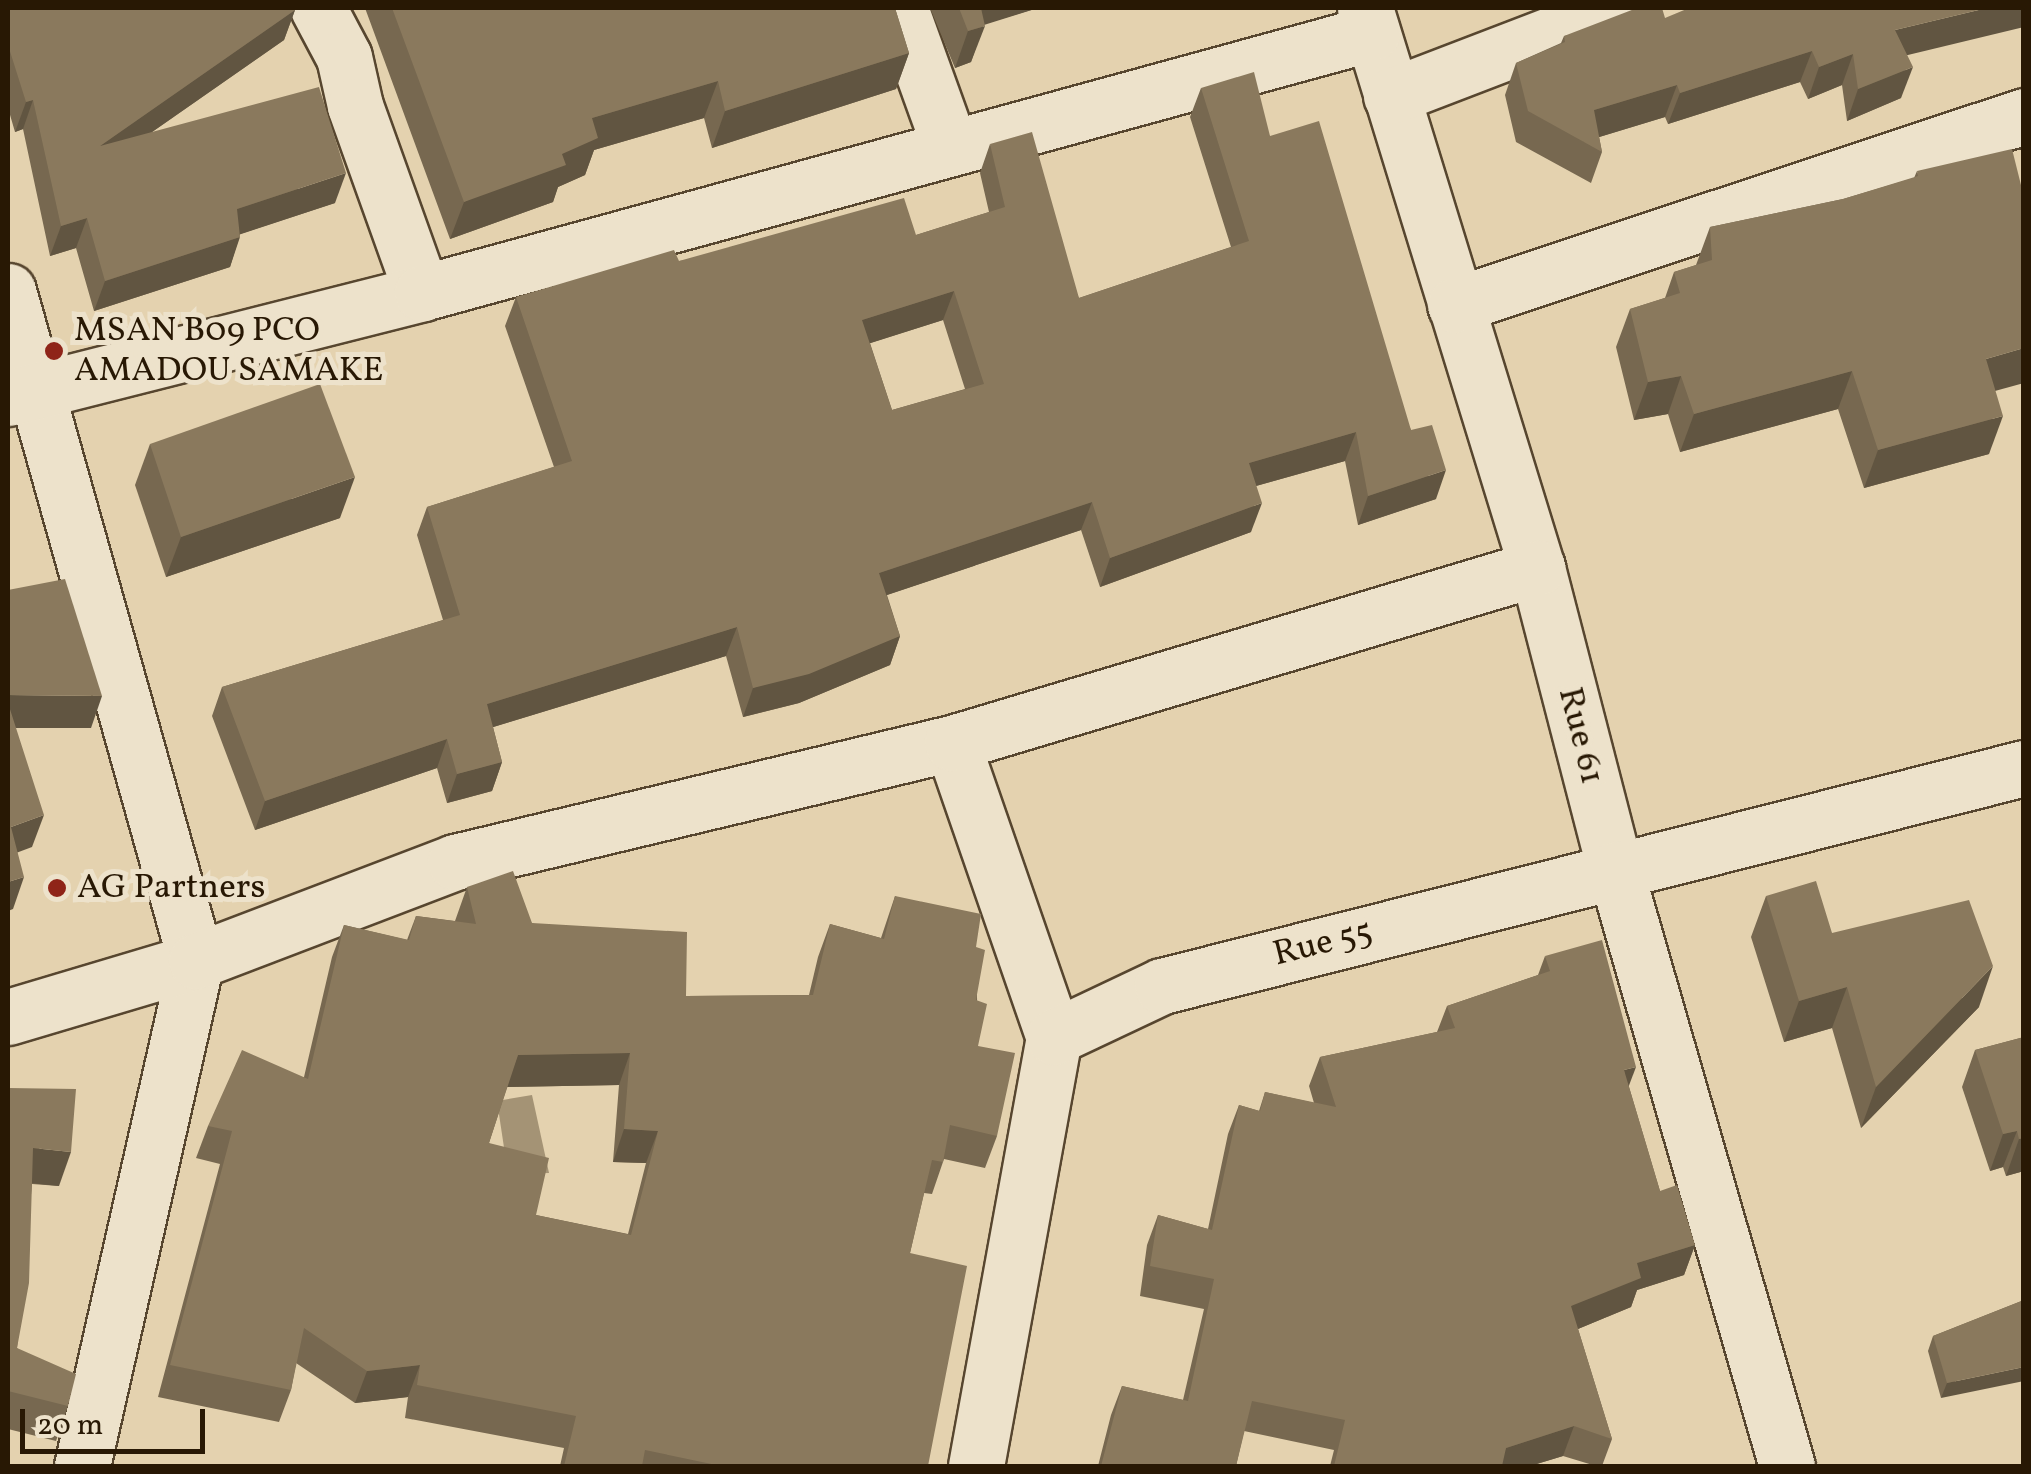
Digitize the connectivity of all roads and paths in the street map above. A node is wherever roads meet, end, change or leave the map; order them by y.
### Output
1 (318, 8) edge
2 (900, 8) edge
3 (1620, 8) edge
4 (1368, 20) edge
5 (1391, 96) junction
6 (2024, 116) edge
7 (950, 144) junction
8 (8, 291) edge
9 (422, 292) junction
10 (1455, 305) junction
11 (21, 393) edge
12 (1538, 568) junction
13 (952, 743) junction
14 (2024, 768) edge
15 (1615, 870) junction
16 (196, 961) junction
17 (8, 1017) edge
18 (1054, 1037) junction
19 (82, 1466) edge
20 (976, 1466) edge
21 (1787, 1466) edge

1 - 9 street
2 - 7 street
3 - 5 street
4 - 5 street, Rue 61
4 - 7 street
5 - 10 street, Rue 61
6 - 10 street
7 - 9 street
8 - 11 street
9 - 11 street
10 - 12 street, Rue 61
11 - 16 street
12 - 13 street
12 - 15 street, Rue 61
13 - 16 street
13 - 18 street
14 - 15 street, Rue 55
15 - 18 street, Rue 55
15 - 21 street, Rue 61
16 - 17 street
16 - 19 street
18 - 20 street

